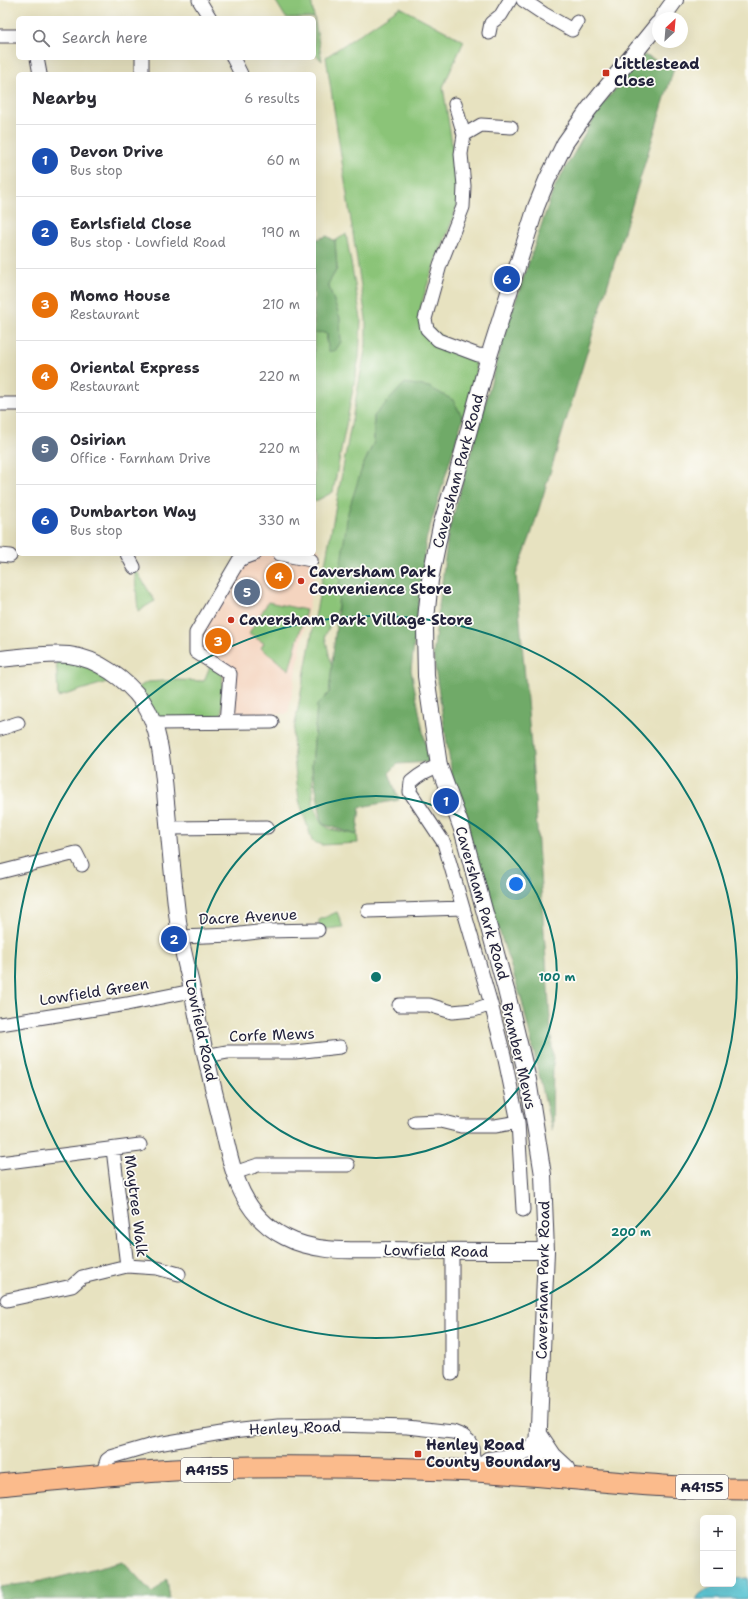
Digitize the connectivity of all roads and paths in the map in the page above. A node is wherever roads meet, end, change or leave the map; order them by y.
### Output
1 (199, 0) edge
2 (510, 0) edge
3 (523, 0) edge
4 (675, 0) edge
5 (666, 12) edge
6 (206, 16) edge
7 (573, 29) dead end
8 (652, 31) edge
9 (489, 34) dead end
10 (0, 36) edge
11 (16, 36) edge
12 (37, 60) edge
13 (142, 60) edge
14 (234, 60) edge
15 (40, 72) edge
16 (142, 72) edge
17 (240, 72) edge
18 (455, 104) dead end
19 (511, 127) dead end
20 (464, 135) junction
21 (489, 356) junction
22 (0, 404) edge
23 (16, 404) edge
24 (128, 556) edge
25 (250, 556) edge
26 (290, 556) edge
27 (311, 560) dead end
28 (134, 567) dead end
29 (0, 659) edge
30 (226, 722) junction
31 (272, 722) dead end
32 (18, 723) dead end
33 (155, 723) junction
34 (0, 729) edge
35 (439, 766) junction
36 (266, 826) dead end
37 (168, 828) junction
38 (82, 865) dead end
39 (0, 872) edge
40 (463, 908) junction
41 (368, 911) dead end
42 (318, 930) dead end
43 (180, 937) junction
44 (192, 991) junction
45 (491, 1004) junction
46 (399, 1005) dead end
47 (0, 1024) edge
48 (340, 1047) dead end
49 (205, 1056) junction
50 (415, 1122) dead end
51 (518, 1122) junction
52 (140, 1145) dead end
53 (113, 1149) junction
54 (0, 1163) edge
55 (348, 1165) dead end
56 (234, 1173) junction
57 (523, 1210) dead end
58 (546, 1251) junction
59 (452, 1252) junction
60 (127, 1266) junction
61 (179, 1274) dead end
62 (7, 1300) dead end
63 (452, 1374) dead end
64 (539, 1438) junction
65 (474, 1471) junction
66 (102, 1475) junction
67 (537, 1476) junction
68 (571, 1480) junction
69 (0, 1485) edge
70 (748, 1489) edge

1 - 6 street
2 - 9 street
3 - 7 street
4 - 5 street
8 - 21 street, Caversham Park Road
10 - 11 street
12 - 15 street
13 - 16 street
14 - 17 street
18 - 20 street
19 - 20 street
20 - 21 street
21 - 35 street, Caversham Park Road
22 - 23 street
24 - 28 street
25 - 30 street
26 - 27 street
29 - 33 street, Lowfield Road
30 - 31 street
30 - 33 street
32 - 34 street
33 - 37 street, Lowfield Road
35 - 40 street, Bramber Mews
35 - 58 street, Caversham Park Road
36 - 37 street
37 - 43 street, Lowfield Road
38 - 39 street
40 - 41 street
40 - 45 street, Bramber Mews
42 - 43 street, Dacre Avenue
43 - 44 street, Lowfield Road
44 - 47 street, Lowfield Green
44 - 49 street, Lowfield Road
45 - 46 street
45 - 51 street, Bramber Mews
48 - 49 street, Corfe Mews
49 - 56 street, Lowfield Road
50 - 51 street, Bramber Mews
51 - 57 street, Bramber Mews
52 - 53 street
53 - 54 street
53 - 60 street, Maytree Walk
55 - 56 street
56 - 59 street, Lowfield Road
58 - 59 street, Lowfield Road
58 - 64 street, Caversham Park Road
59 - 63 street
60 - 61 street, Maytree Walk
60 - 62 street, Maytree Walk
64 - 65 street
64 - 67 street, Caversham Park Road
64 - 68 street
65 - 66 main road, A4155
65 - 66 street, Henley Road
65 - 67 main road, A4155
66 - 69 main road, A4155
67 - 68 main road, A4155
68 - 70 main road, A4155

